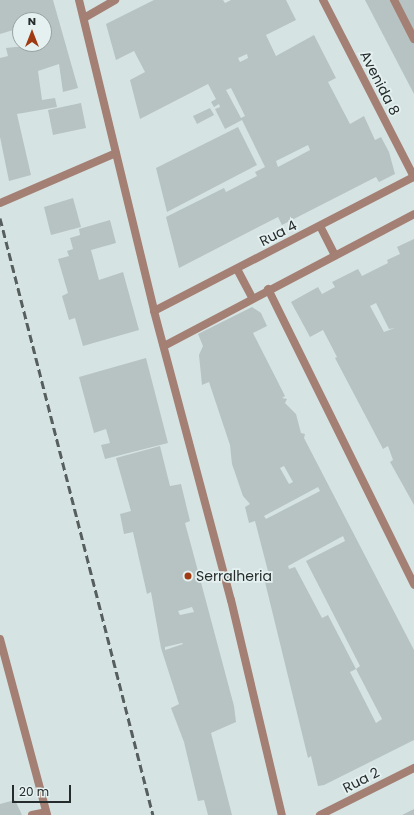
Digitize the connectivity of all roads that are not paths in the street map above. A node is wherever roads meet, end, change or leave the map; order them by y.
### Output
1 (79, 0) edge
2 (115, 0) edge
3 (323, 0) edge
4 (394, 0) edge
5 (84, 18) junction
6 (414, 39) edge
7 (116, 153) junction
8 (414, 177) edge
9 (0, 203) edge
10 (414, 214) edge
11 (320, 226) junction
12 (335, 255) junction
13 (237, 269) junction
14 (268, 289) junction
15 (252, 297) junction
16 (154, 311) junction
17 (164, 346) junction
18 (414, 585) edge
19 (0, 639) edge
20 (414, 768) edge
21 (46, 813) edge
22 (323, 814) edge
23 (32, 815) edge
24 (282, 815) edge

1 - 5 street
2 - 5 street
3 - 8 street, Avenida 8
4 - 6 street
5 - 7 street
7 - 9 street
7 - 16 street
8 - 11 street, Rua 4
10 - 12 street
11 - 12 street
11 - 13 street, Rua 4
12 - 14 street
13 - 15 street
13 - 16 street, Rua 4
14 - 15 street
14 - 18 street
15 - 17 street
16 - 17 street
17 - 24 street
19 - 21 street
20 - 22 street, Rua 2
21 - 23 street

